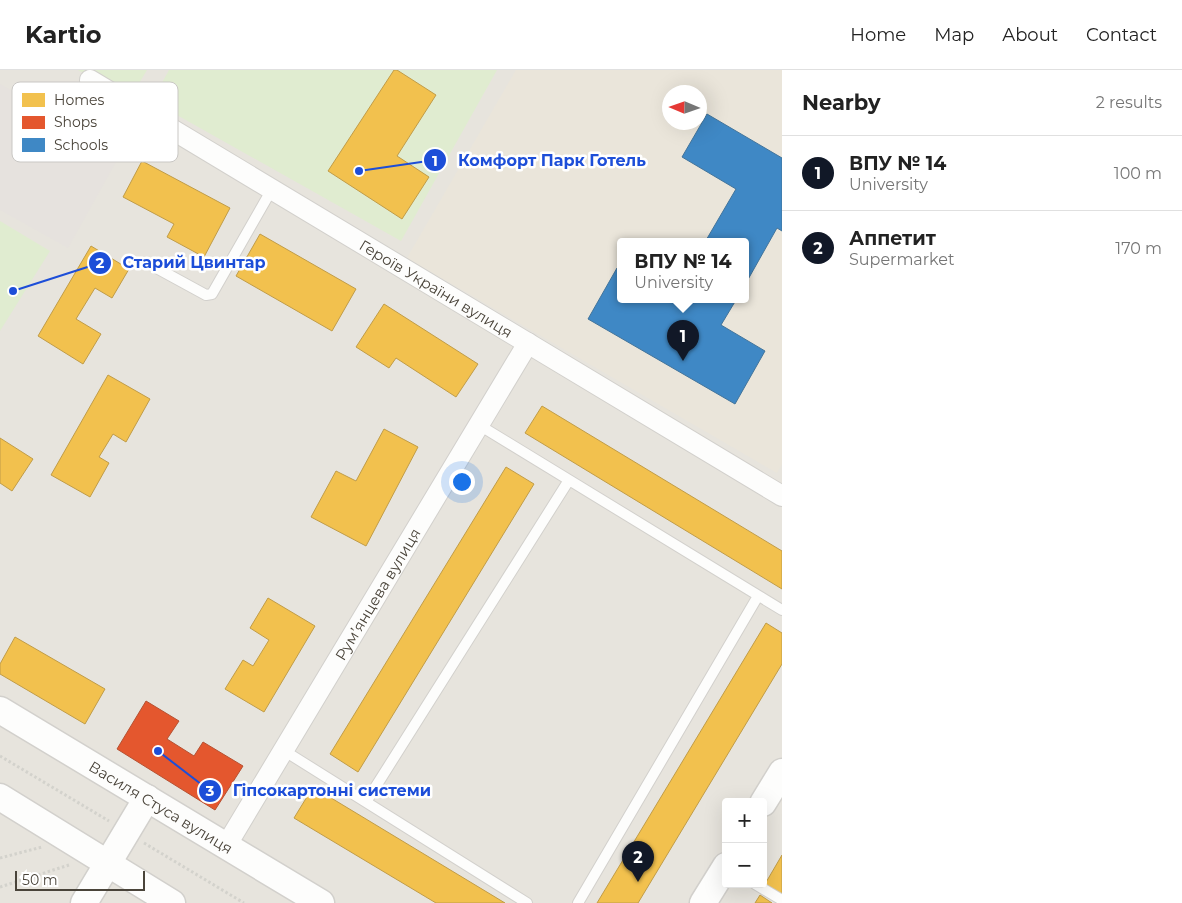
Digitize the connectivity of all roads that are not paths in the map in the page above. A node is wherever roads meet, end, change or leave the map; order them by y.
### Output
1 (90, 80) dead end
2 (93, 82) edge
3 (178, 133) edge
4 (272, 190) junction
5 (151, 265) dead end
6 (528, 343) junction
7 (478, 425) junction
8 (569, 480) junction
9 (782, 496) edge
10 (758, 596) junction
11 (782, 610) edge
12 (0, 710) edge
13 (283, 750) junction
14 (782, 772) edge
15 (0, 797) edge
16 (147, 798) junction
17 (766, 798) edge
18 (366, 802) junction
19 (226, 846) junction
20 (102, 860) junction
21 (722, 873) edge
22 (762, 888) edge
23 (782, 900) edge
24 (84, 903) edge
25 (172, 903) edge
26 (321, 903) edge
27 (527, 903) edge
28 (578, 903) edge
29 (704, 903) edge

1 - 2 street, Героїв України вулиця
3 - 4 street, Героїв України вулиця
4 - 5 lane
4 - 6 street, Героїв України вулиця
6 - 7 street, Рум’янцева вулиця
6 - 9 street, Героїв України вулиця
7 - 8 lane
7 - 13 street, Рум’янцева вулиця
8 - 10 lane
8 - 18 lane
10 - 11 lane
10 - 28 lane
12 - 16 street, Василя Стуса вулиця
13 - 18 lane
13 - 19 street, Рум’янцева вулиця
14 - 17 street
15 - 20 street
16 - 19 street, Василя Стуса вулиця
16 - 20 street
18 - 27 lane
19 - 26 street, Василя Стуса вулиця
20 - 24 street
20 - 25 street
21 - 29 street
22 - 23 lane

